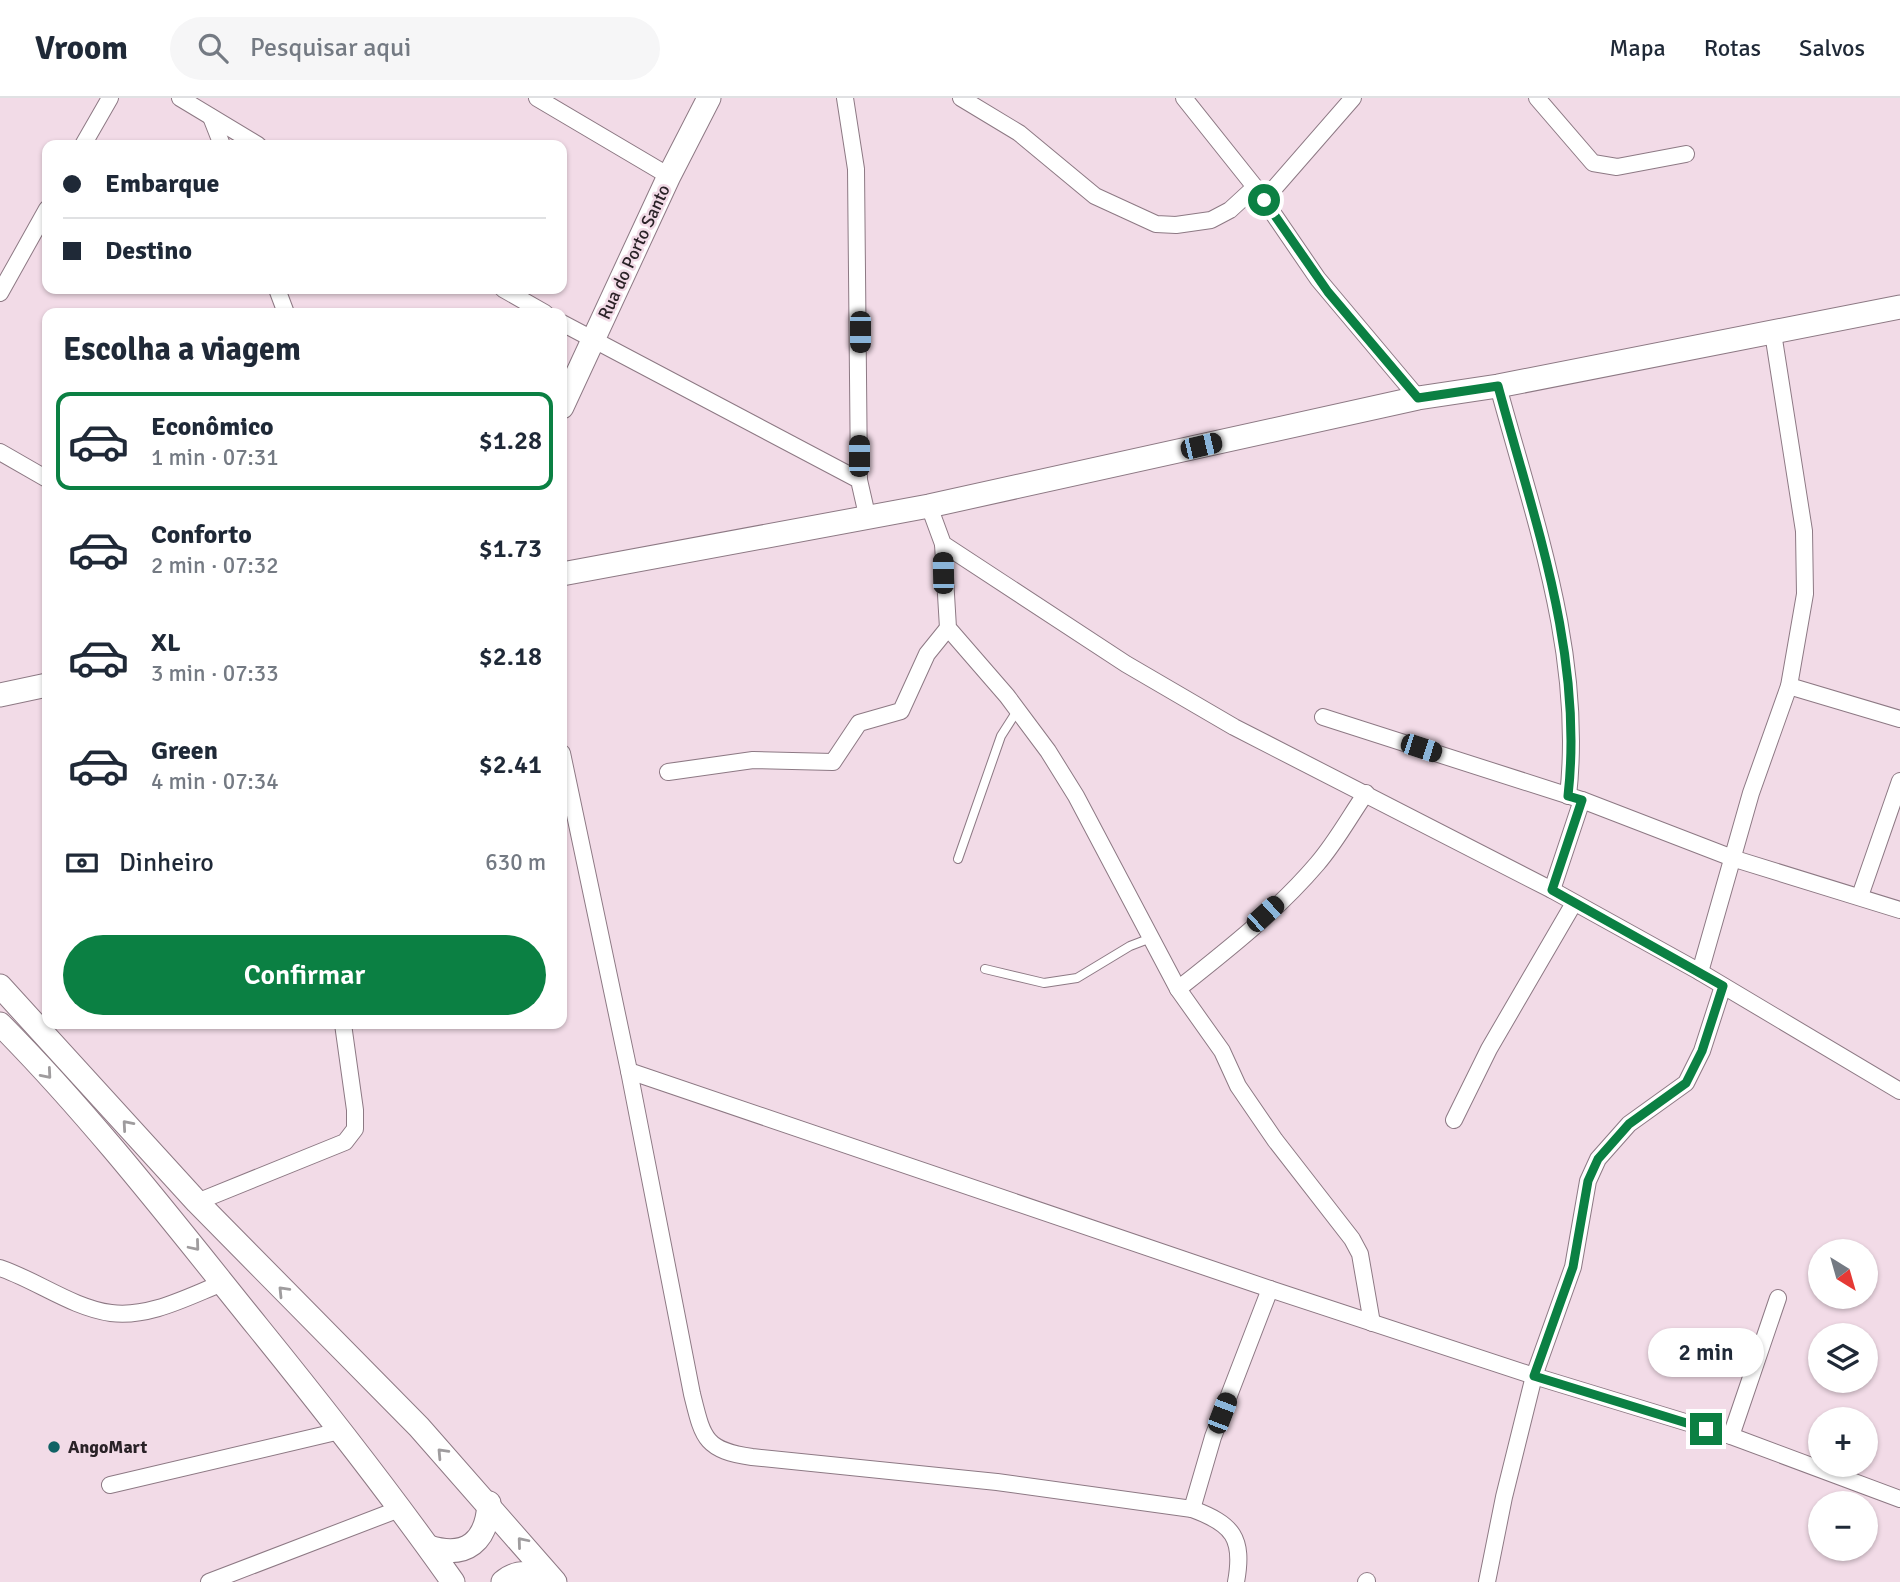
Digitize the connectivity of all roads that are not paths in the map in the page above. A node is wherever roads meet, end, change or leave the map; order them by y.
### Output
1 (110, 98) edge
2 (180, 98) edge
3 (537, 98) edge
4 (709, 98) edge
5 (845, 98) edge
6 (961, 98) edge
7 (1184, 98) edge
8 (1353, 98) edge
9 (1537, 98) edge
10 (211, 117) junction
11 (86, 140) edge
12 (220, 140) edge
13 (250, 140) edge
14 (1686, 154) dead end
15 (669, 176) junction
16 (1259, 193) junction
17 (42, 218) edge
18 (0, 293) edge
19 (512, 294) edge
20 (1900, 307) edge
21 (536, 308) edge
22 (567, 326) edge
23 (1773, 333) junction
24 (592, 341) junction
25 (1498, 386) junction
26 (567, 396) edge
27 (1418, 398) junction
28 (0, 452) edge
29 (42, 476) edge
30 (859, 481) junction
31 (929, 506) junction
32 (867, 515) junction
33 (943, 544) junction
34 (567, 573) edge
35 (948, 628) junction
36 (42, 686) edge
37 (1789, 686) junction
38 (0, 695) edge
39 (1017, 710) junction
40 (1323, 717) dead end
41 (1900, 719) edge
42 (668, 772) dead end
43 (567, 777) edge
44 (1900, 781) edge
45 (1366, 793) junction
46 (1575, 798) junction
47 (958, 859) dead end
48 (1735, 859) junction
49 (1552, 890) junction
50 (1860, 896) junction
51 (1574, 903) junction
52 (1900, 910) edge
53 (1151, 938) junction
54 (985, 969) dead end
55 (1700, 972) junction
56 (0, 986) edge
57 (1723, 986) junction
58 (1178, 989) junction
59 (0, 1024) edge
60 (344, 1029) edge
61 (629, 1072) junction
62 (1900, 1091) edge
63 (1454, 1120) dead end
64 (197, 1202) junction
65 (0, 1268) edge
66 (225, 1282) junction
67 (1270, 1289) junction
68 (1778, 1298) dead end
69 (1372, 1323) junction
70 (1534, 1376) junction
71 (340, 1431) junction
72 (1731, 1436) junction
73 (110, 1485) dead end
74 (1900, 1499) edge
75 (489, 1503) junction
76 (402, 1508) junction
77 (1192, 1509) junction
78 (429, 1547) junction
79 (209, 1582) edge
80 (453, 1582) edge
81 (503, 1582) edge
82 (555, 1582) edge
83 (1236, 1582) edge
84 (1487, 1582) edge

1 - 11 street
2 - 10 street
3 - 15 street
4 - 15 street, Rua do Porto Santo
5 - 30 street
6 - 16 street
7 - 16 street
8 - 16 street
9 - 14 street
10 - 12 street
10 - 13 street
15 - 24 street, Rua do Porto Santo
16 - 27 street
17 - 18 street
19 - 21 street
20 - 23 street
22 - 24 street
23 - 25 street
23 - 37 street
24 - 26 street, Rua do Porto Santo
24 - 30 street
25 - 27 street
25 - 46 street
27 - 31 street
28 - 29 street
30 - 32 street
31 - 32 street
31 - 33 street
32 - 34 street
33 - 35 street
33 - 45 street
35 - 39 street
35 - 42 street
36 - 38 street
37 - 41 street
37 - 48 street
39 - 47 lane
39 - 53 street
40 - 46 street
43 - 61 street
44 - 50 street
45 - 49 street
45 - 58 street
46 - 48 street
46 - 49 street
48 - 50 street
48 - 55 street
49 - 51 street
50 - 52 street
51 - 55 street
51 - 63 street
53 - 54 lane
53 - 58 street
55 - 57 street
64 -> 56 street
57 - 62 street
57 - 70 street
58 - 69 street
59 -> 66 street
60 - 64 street
61 - 67 street
61 - 77 street
75 -> 64 street
65 - 66 street
66 - 71 street
67 - 69 street
67 - 77 street
68 - 72 street
69 - 70 street
70 - 72 street
70 - 84 street
71 - 73 street
71 - 76 street
72 - 74 street
75 - 78 street
82 -> 75 street
76 - 78 street
76 - 79 street
77 - 83 street
78 - 80 street
81 - 82 street

